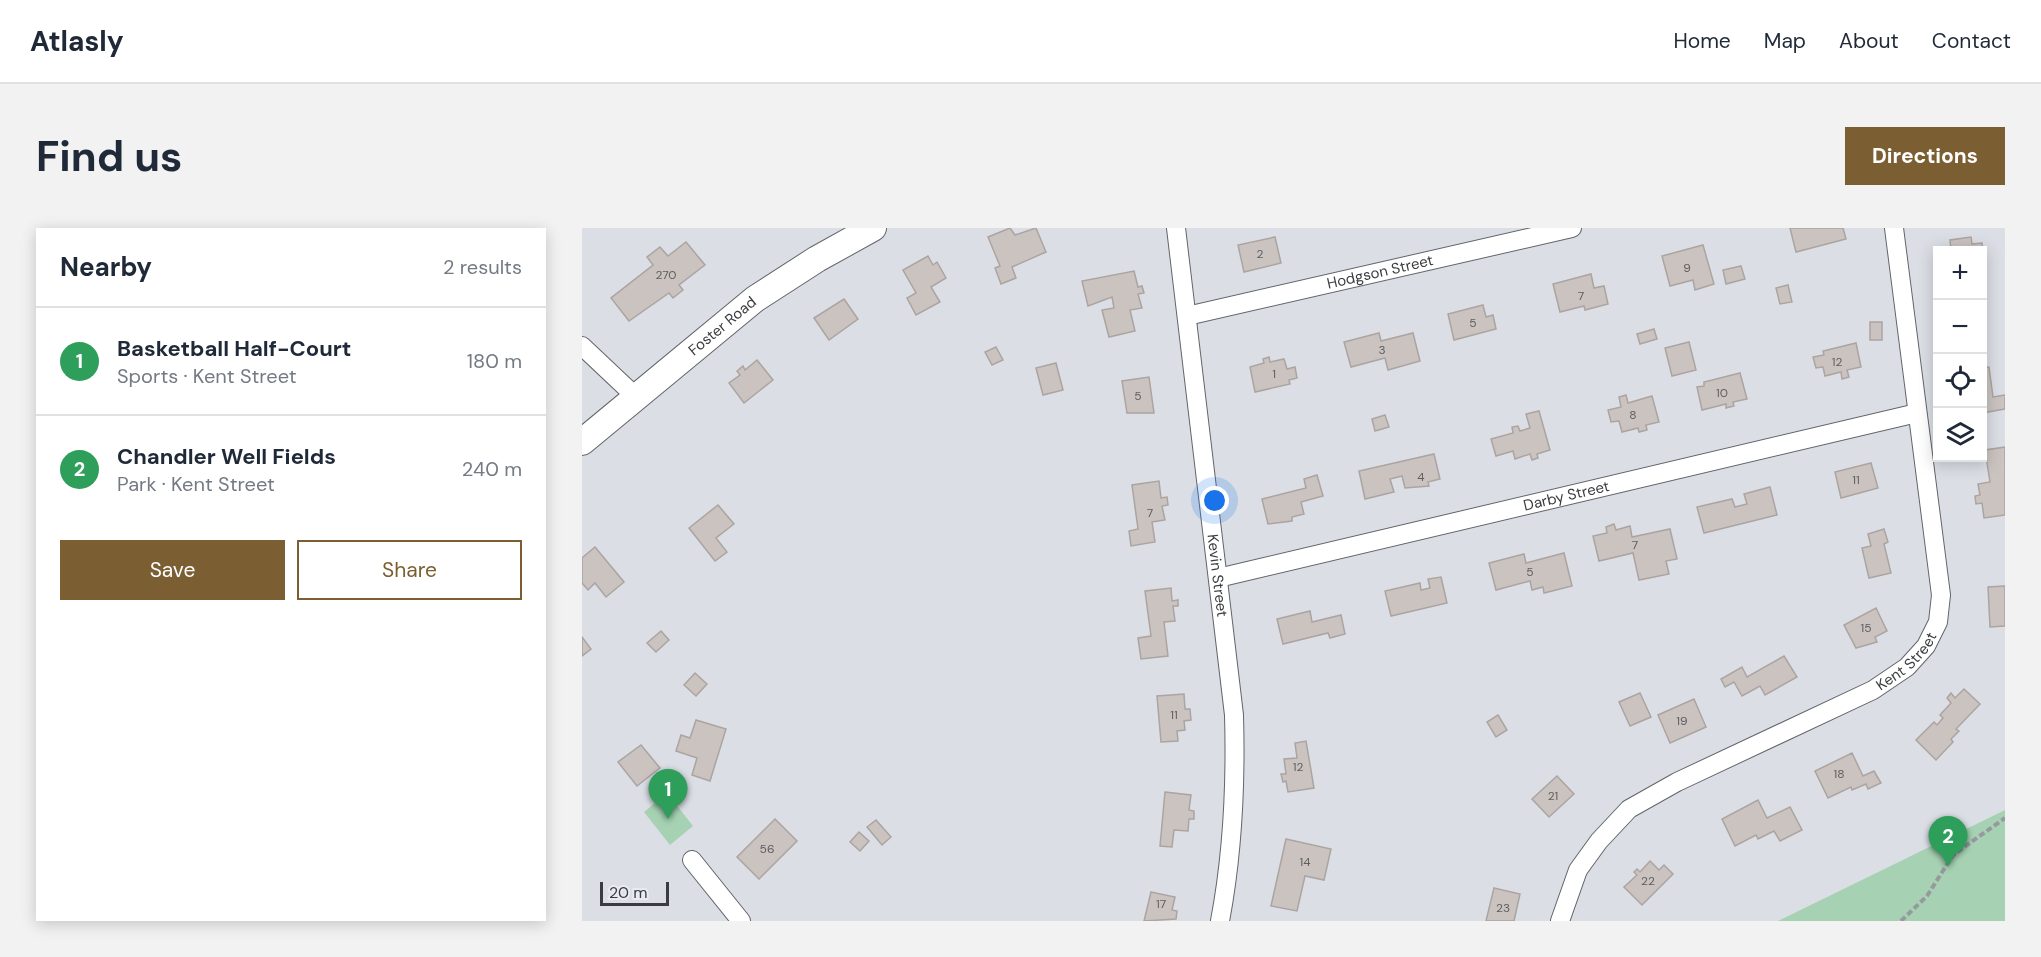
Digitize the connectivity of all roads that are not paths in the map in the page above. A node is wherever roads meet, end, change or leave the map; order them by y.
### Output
1 (873, 228) edge
2 (1176, 228) edge
3 (1572, 228) edge
4 (1894, 228) edge
5 (1187, 316) junction
6 (582, 346) edge
7 (635, 396) junction
8 (1917, 412) junction
9 (582, 442) edge
10 (1218, 578) junction
11 (692, 860) dead end
12 (741, 921) edge
13 (1220, 921) edge
14 (1560, 921) edge

1 - 7 street, Foster Road
2 - 5 street, Kevin Street
3 - 5 street, Hodgson Street
4 - 8 street, Kent Street
5 - 10 street, Kevin Street
6 - 7 street
7 - 9 street, Foster Road
8 - 10 street, Darby Street
8 - 14 street, Kent Street
10 - 13 street, Kevin Street
11 - 12 street

